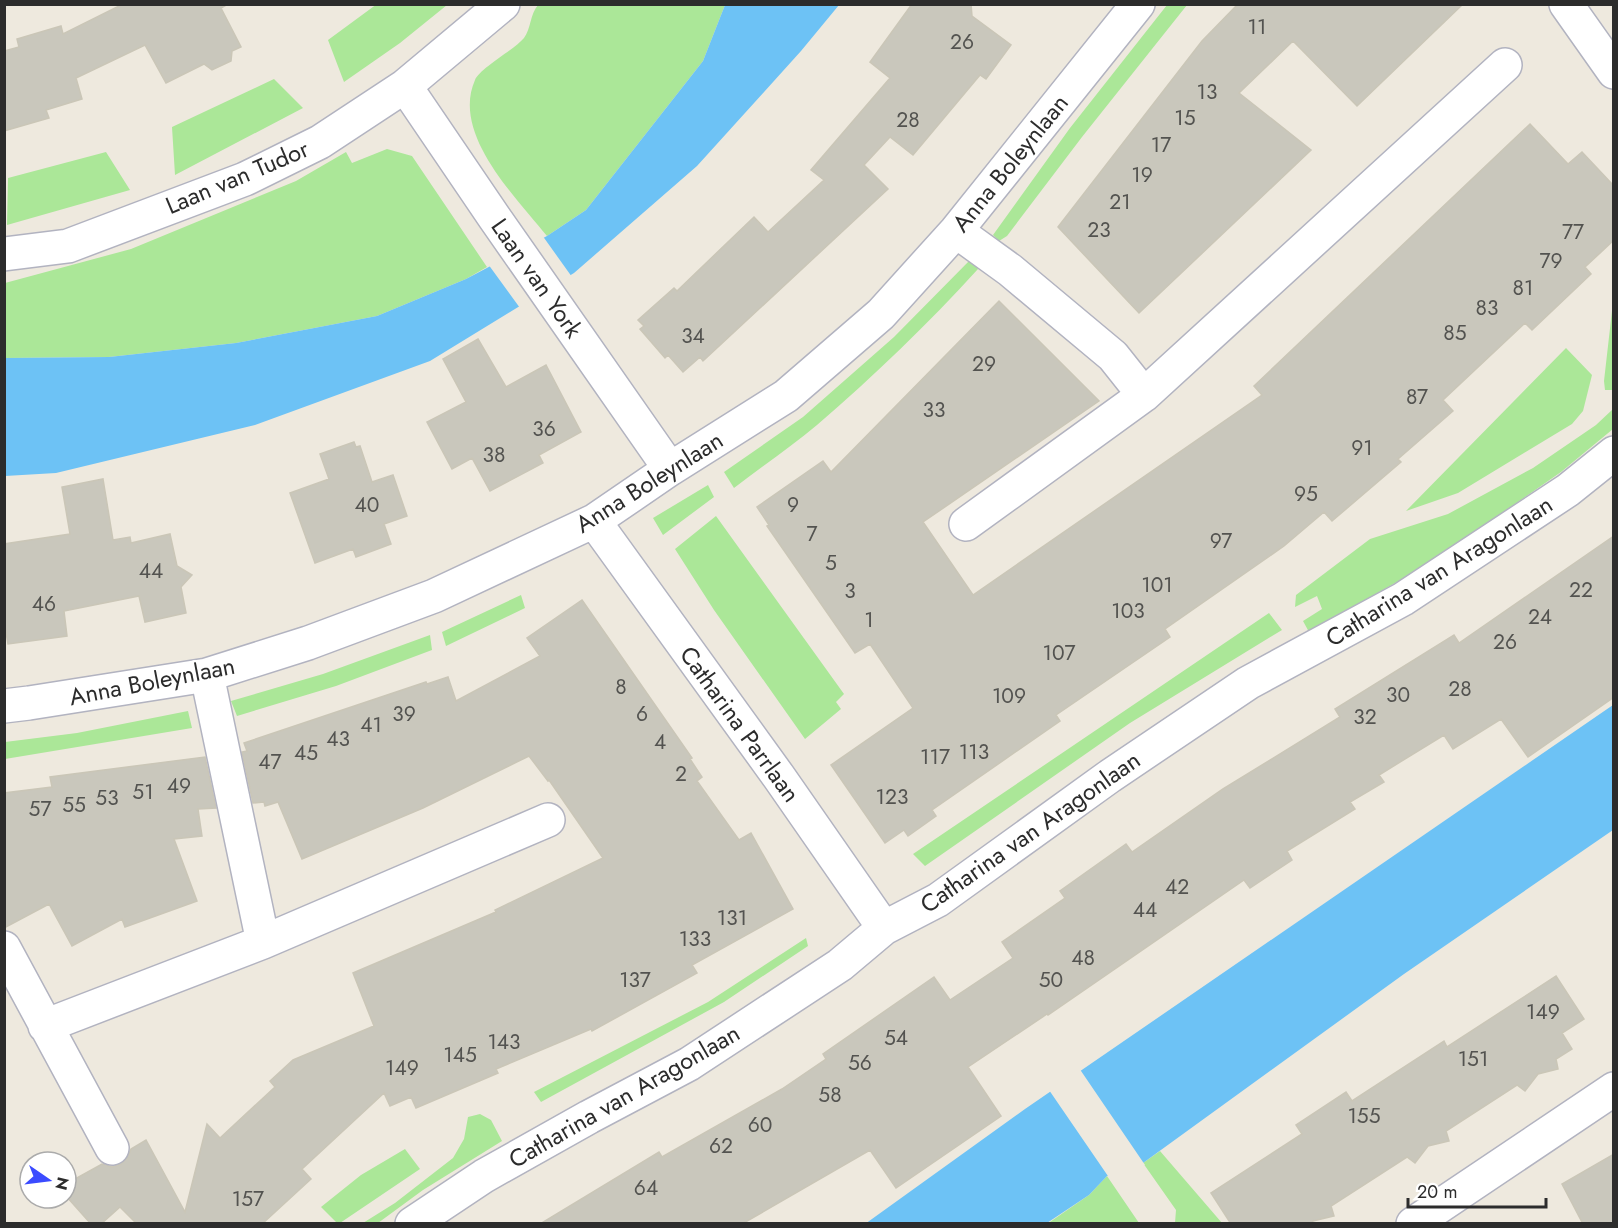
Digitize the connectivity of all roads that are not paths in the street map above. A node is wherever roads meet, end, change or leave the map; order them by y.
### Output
1 (503, 4) edge
2 (1138, 4) edge
3 (1566, 4) edge
4 (1505, 65) dead end
5 (1614, 72) edge
6 (405, 86) junction
7 (956, 231) junction
8 (4, 254) edge
9 (1144, 395) junction
10 (1614, 453) edge
11 (670, 469) junction
12 (594, 521) junction
13 (966, 524) dead end
14 (207, 675) junction
15 (4, 705) edge
16 (548, 820) dead end
17 (884, 928) junction
18 (263, 942) junction
19 (4, 948) edge
20 (45, 1026) junction
21 (1614, 1089) edge
22 (112, 1148) dead end
23 (412, 1224) edge
24 (1413, 1224) edge

1 - 6 street, Laan van Tudor
2 - 7 street, Anna Boleynlaan
3 - 5 street
4 - 9 street
6 - 8 street, Laan van Tudor
6 - 11 street, Laan van York
7 - 9 street
7 - 11 street, Anna Boleynlaan
9 - 13 street
10 - 17 street, Catharina van Aragonlaan
11 - 12 street, Anna Boleynlaan
12 - 14 street, Anna Boleynlaan
12 - 17 street, Catharina Parrlaan
14 - 15 street, Anna Boleynlaan
14 - 18 street
16 - 18 street
17 - 23 street, Catharina van Aragonlaan
18 - 20 street
19 - 20 street
20 - 22 street
21 - 24 street

